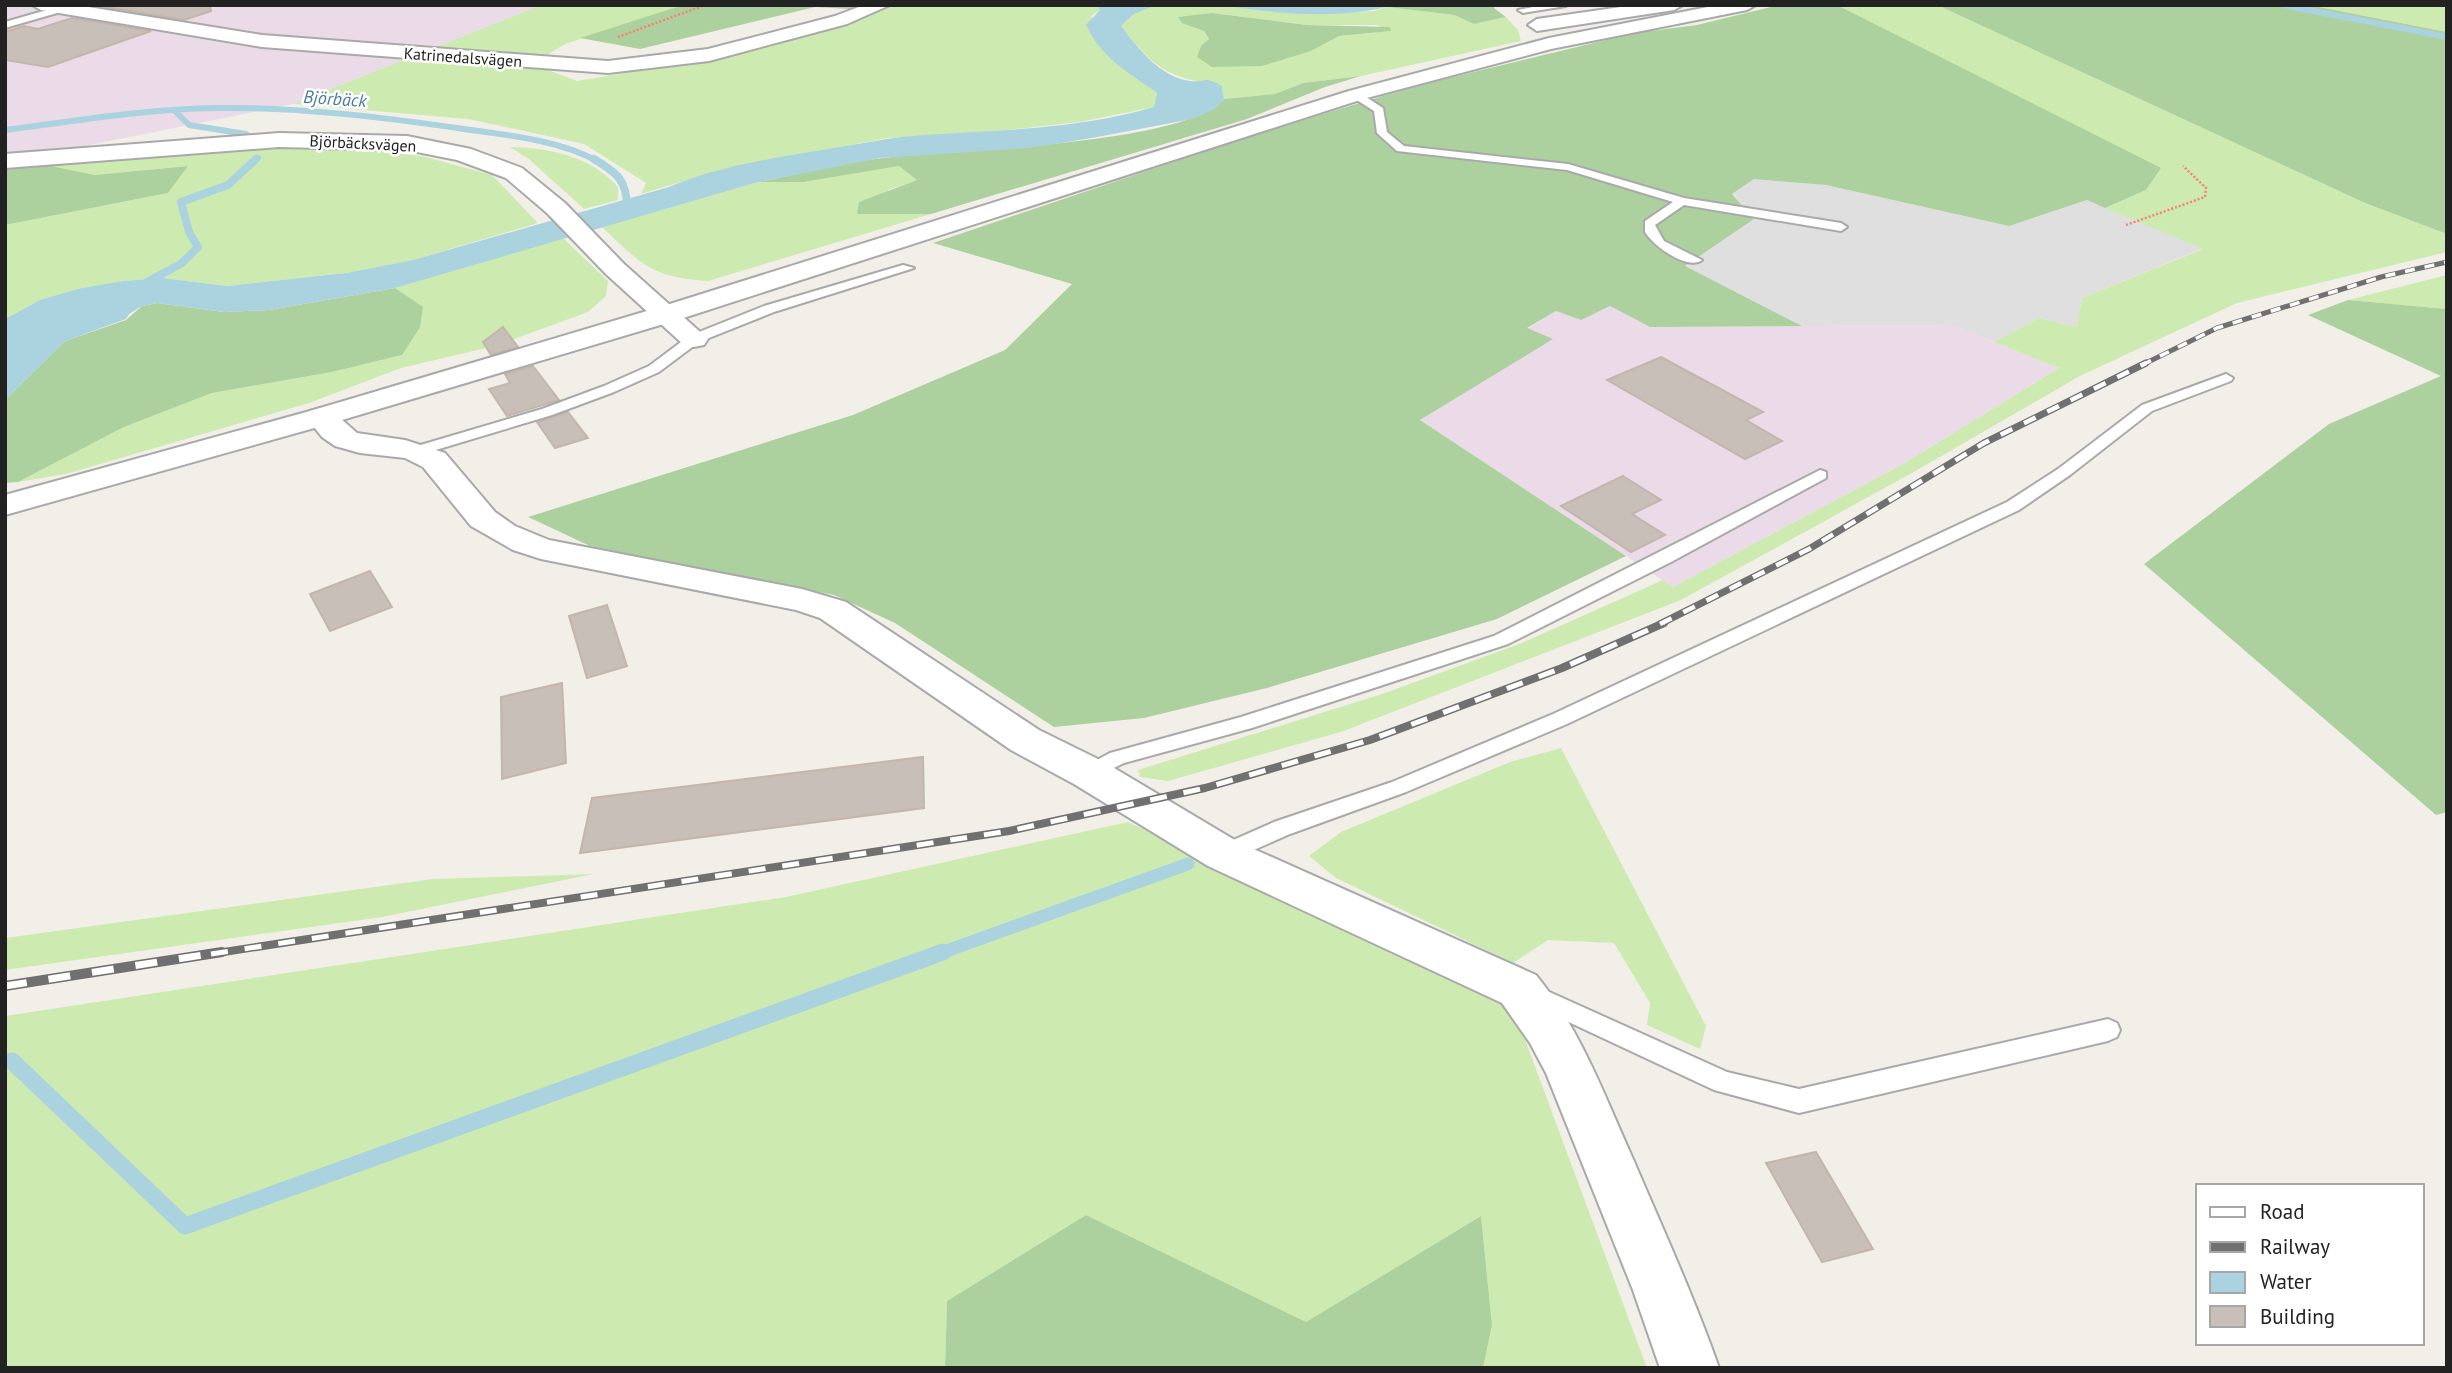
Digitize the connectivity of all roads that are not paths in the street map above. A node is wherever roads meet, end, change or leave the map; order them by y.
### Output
1 (41, 5) edge
2 (881, 5) edge
3 (1674, 5) edge
4 (1747, 5) edge
5 (1562, 6) edge
6 (1519, 8) edge
7 (61, 9) junction
8 (5, 25) edge
9 (1543, 35) junction
10 (1356, 95) junction
11 (5, 161) edge
12 (1682, 201) junction
13 (1841, 227) dead end
14 (1696, 260) dead end
15 (908, 268) dead end
16 (667, 314) junction
17 (694, 339) junction
18 (2226, 378) dead end
19 (321, 417) junction
20 (413, 452) junction
21 (1820, 475) dead end
22 (5, 505) edge
23 (1089, 774) junction
24 (1223, 854) junction
25 (1519, 989) junction
26 (2108, 1030) dead end
27 (1690, 1368) edge

1 - 7 street, Katrinedalsvägen
2 - 7 street, Katrinedalsvägen
3 - 9 street
4 - 9 street
5 - 6 lane
6 - 9 street
7 - 8 lane
9 - 10 street
10 - 12 lane
10 - 16 street
11 - 16 street, Björbäcksvägen
12 - 13 lane
12 - 14 lane
15 - 17 lane
16 - 17 street, Björbäcksvägen
16 - 19 street
17 - 20 lane
18 - 24 lane
19 - 20 street
19 - 22 street
20 - 23 street
21 - 23 lane
23 - 24 street
24 - 25 street
25 - 26 lane
25 - 27 street

